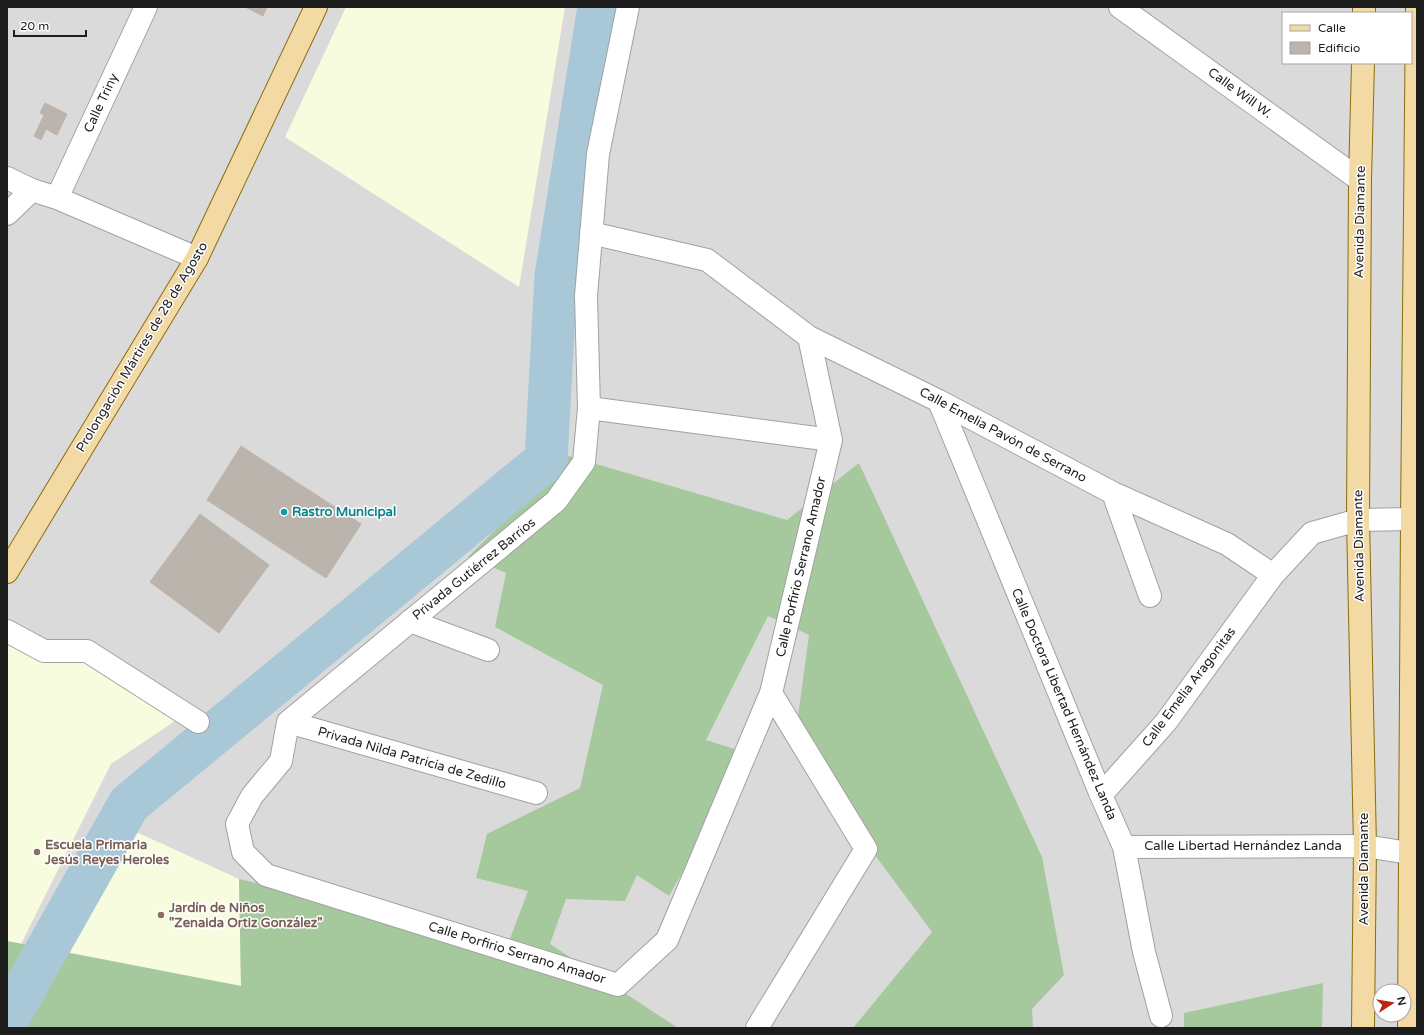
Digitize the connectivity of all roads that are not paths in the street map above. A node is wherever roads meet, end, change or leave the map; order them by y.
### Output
1 (146, 7) edge
2 (316, 7) edge
3 (628, 7) edge
4 (1120, 7) edge
5 (1417, 7) edge
6 (1363, 64) edge
7 (7, 178) edge
8 (1360, 180) junction
9 (32, 190) junction
10 (57, 198) junction
11 (7, 214) edge
12 (591, 233) junction
13 (197, 258) junction
14 (809, 337) junction
15 (939, 401) junction
16 (589, 408) junction
17 (831, 440) junction
18 (1113, 493) junction
19 (1412, 519) junction
20 (1358, 520) junction
21 (7, 572) edge
22 (1273, 575) junction
23 (1150, 596) dead end
24 (410, 621) junction
25 (7, 630) edge
26 (488, 650) dead end
27 (771, 693) junction
28 (198, 722) dead end
29 (288, 722) junction
30 (536, 794) dead end
31 (1101, 795) junction
32 (1365, 846) junction
33 (1124, 847) junction
34 (1409, 853) junction
35 (1161, 1016) dead end
36 (757, 1028) edge
37 (1363, 1028) edge
38 (1409, 1028) edge

1 - 10 street, Calle Triny
2 - 13 main road, Prolongación Mártires de 28 de Agosto
3 - 12 street, Privada Gutiérrez Barrios
4 - 8 street, Calle Will W.
5 - 19 main road
6 - 8 main road, Avenida Diamante
7 - 9 street
8 - 20 main road, Avenida Diamante
9 - 10 street
9 - 11 street
10 - 13 street
12 - 14 street, Calle Emelia Pavón de Serrano
12 - 16 street, Privada Gutiérrez Barrios
13 - 21 main road, Prolongación Mártires de 28 de Agosto
14 - 15 street, Calle Emelia Pavón de Serrano
14 - 17 street, Calle Porfirio Serrano Amador
15 - 18 street, Calle Emelia Pavón de Serrano
15 - 31 street, Calle Doctora Libertad Hernández Landa
16 - 17 street
16 - 24 street, Privada Gutiérrez Barrios
17 - 27 street, Calle Porfirio Serrano Amador
18 - 22 street, Calle Emelia Pavón de Serrano
18 - 23 street
19 - 20 street
19 - 34 main road
20 - 22 street
20 - 32 main road, Avenida Diamante
22 - 31 street, Calle Emelia Aragonitas
24 - 26 street
24 - 29 street, Privada Gutiérrez Barrios
25 - 28 street
27 - 29 street, Calle Porfirio Serrano Amador
27 - 36 street
29 - 30 street, Privada Nilda Patricia de Zedillo
31 - 33 street, Calle Doctora Libertad Hernández Landa
32 - 33 street, Calle Libertad Hernández Landa
32 - 34 street, Calle Libertad Hernández Landa
32 - 37 main road, Avenida Diamante
33 - 35 street, Calle Doctora Libertad Hernández Landa
34 - 38 main road

